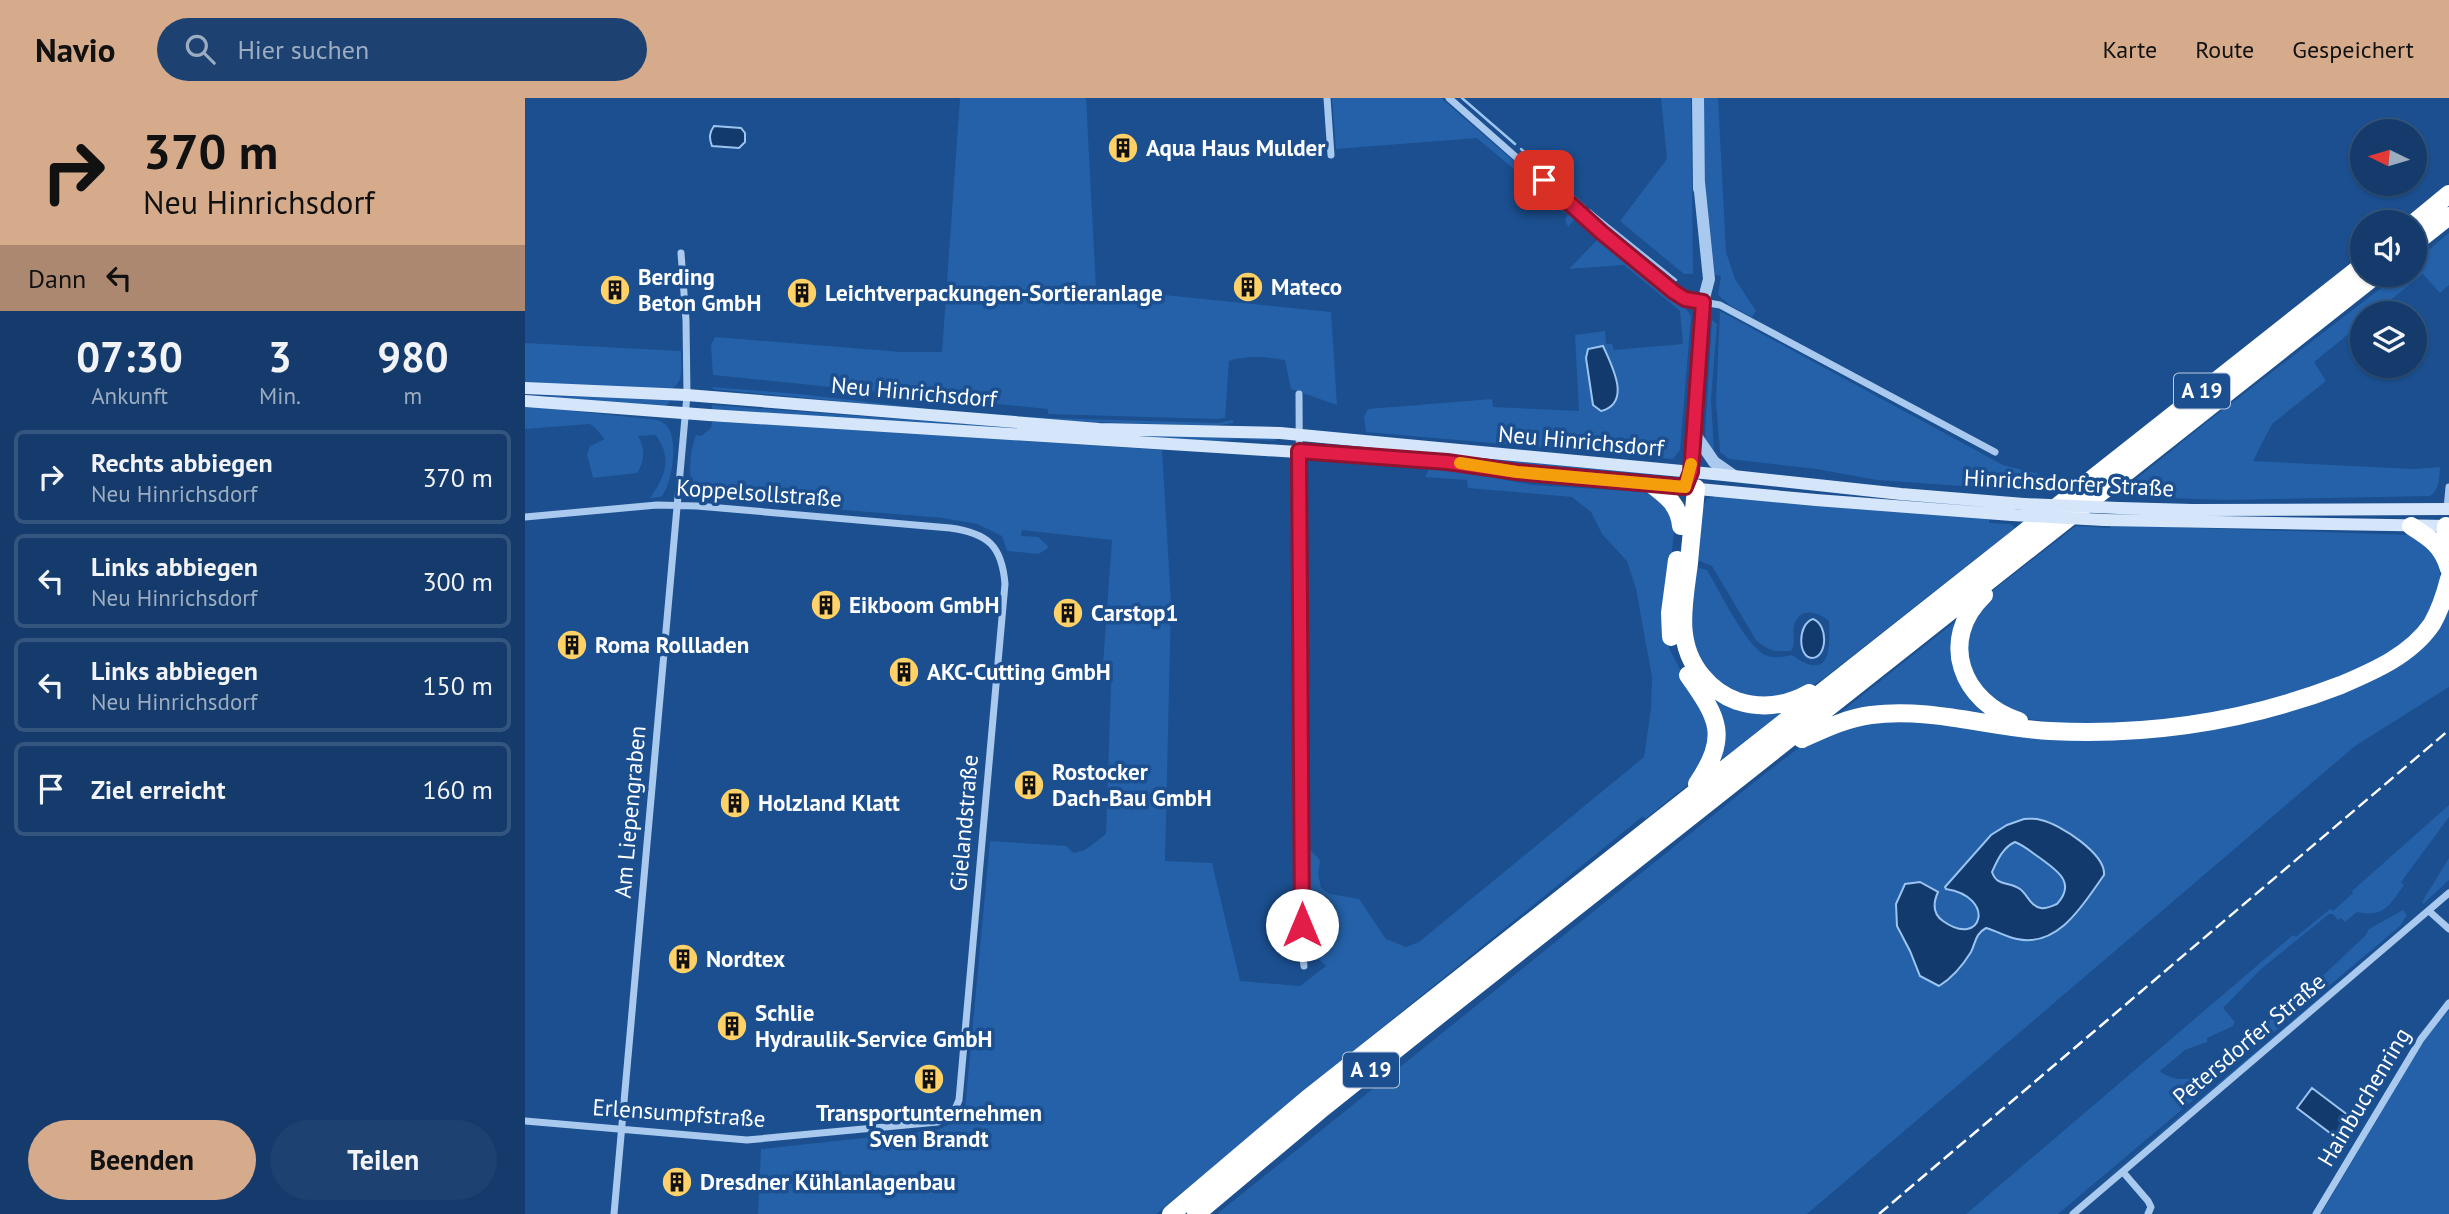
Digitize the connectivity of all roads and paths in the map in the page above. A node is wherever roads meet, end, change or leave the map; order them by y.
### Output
1 (1327, 98) edge
2 (1449, 98) edge
3 (1698, 98) edge
4 (1331, 155) dead end
5 (2449, 194) edge
6 (2427, 212) edge
7 (2449, 216) edge
8 (2427, 233) edge
9 (681, 253) dead end
10 (2350, 275) edge
11 (2361, 287) edge
12 (1703, 302) junction
13 (525, 388) edge
14 (1299, 394) dead end
15 (687, 395) junction
16 (525, 401) edge
17 (685, 413) junction
18 (1694, 433) junction
19 (1299, 435) junction
20 (1313, 436) junction
21 (1279, 449) junction
22 (1299, 451) junction
23 (1995, 452) dead end
24 (1734, 476) junction
25 (1691, 482) junction
26 (1651, 484) junction
27 (2449, 487) edge
28 (676, 505) junction
29 (525, 517) edge
30 (2448, 517) edge
31 (1681, 526) junction
32 (2411, 526) junction
33 (988, 540) joint
34 (2018, 559) junction
35 (2447, 561) edge
36 (2449, 579) edge
37 (1849, 671) junction
38 (2070, 730) junction
39 (1760, 764) junction
40 (1687, 799) junction
41 (2449, 893) edge
42 (2429, 911) junction
43 (2449, 929) edge
44 (1304, 966) dead end
45 (2449, 1003) edge
46 (953, 1114) joint
47 (525, 1121) edge
48 (622, 1129) junction
49 (2123, 1172) junction
50 (614, 1214) edge
51 (1171, 1214) edge
52 (1196, 1214) edge
53 (2073, 1214) edge
54 (2148, 1214) edge
55 (2316, 1214) edge

1 - 4 street
2 - 12 street
3 - 12 street, Neu Hinrichsdorf
5 - 6 highway
7 - 8 highway
9 - 15 street, Am Liepengraben
10 - 37 highway, A 19
11 - 34 highway, A 19
12 - 18 street, Neu Hinrichsdorf
12 - 23 street
13 - 15 main road, Neu Hinrichsdorf
14 - 19 street
15 - 17 street, Am Liepengraben
15 - 19 main road, Neu Hinrichsdorf
16 - 17 main road, Neu Hinrichsdorf
17 - 21 main road, Neu Hinrichsdorf
17 - 28 street, Am Liepengraben
18 - 24 street
18 - 25 street, Neu Hinrichsdorf
19 - 20 main road, Neu Hinrichsdorf
19 - 21 main road
19 - 22 street
20 - 22 main road
20 - 25 main road, Neu Hinrichsdorf
21 - 22 main road, Neu Hinrichsdorf
22 - 26 main road, Neu Hinrichsdorf
22 - 44 street
24 - 25 main road, Hinrichsdorfer Straße
24 - 30 main road, Hinrichsdorfer Straße, bridge
25 - 26 main road, Neu Hinrichsdorf
25 - 31 highway
25 - 32 main road, Hinrichsdorfer Straße, bridge
25 - 37 highway
26 - 31 highway
27 - 30 street
28 - 29 street, Koppelsollstraße
28 - 33 street, Koppelsollstraße
28 - 48 street, Am Liepengraben
30 - 32 main road, Hinrichsdorfer Straße
30 - 35 highway
31 - 40 highway
32 - 35 highway
33 - 46 street, Gielandstraße
34 - 38 highway
34 - 39 highway, A 19
36 - 38 highway
37 - 40 highway, A 19
38 - 39 highway
39 - 52 highway, A 19
40 - 51 highway, A 19
41 - 42 street, Petersdorfer Straße
42 - 43 street
42 - 49 street, Petersdorfer Straße
45 - 55 street, Hainbuchenring
46 - 48 street, Erlensumpfstraße
47 - 48 street, Erlensumpfstraße
48 - 50 street, Am Liepengraben
49 - 53 street, Petersdorfer Straße
49 - 54 street

